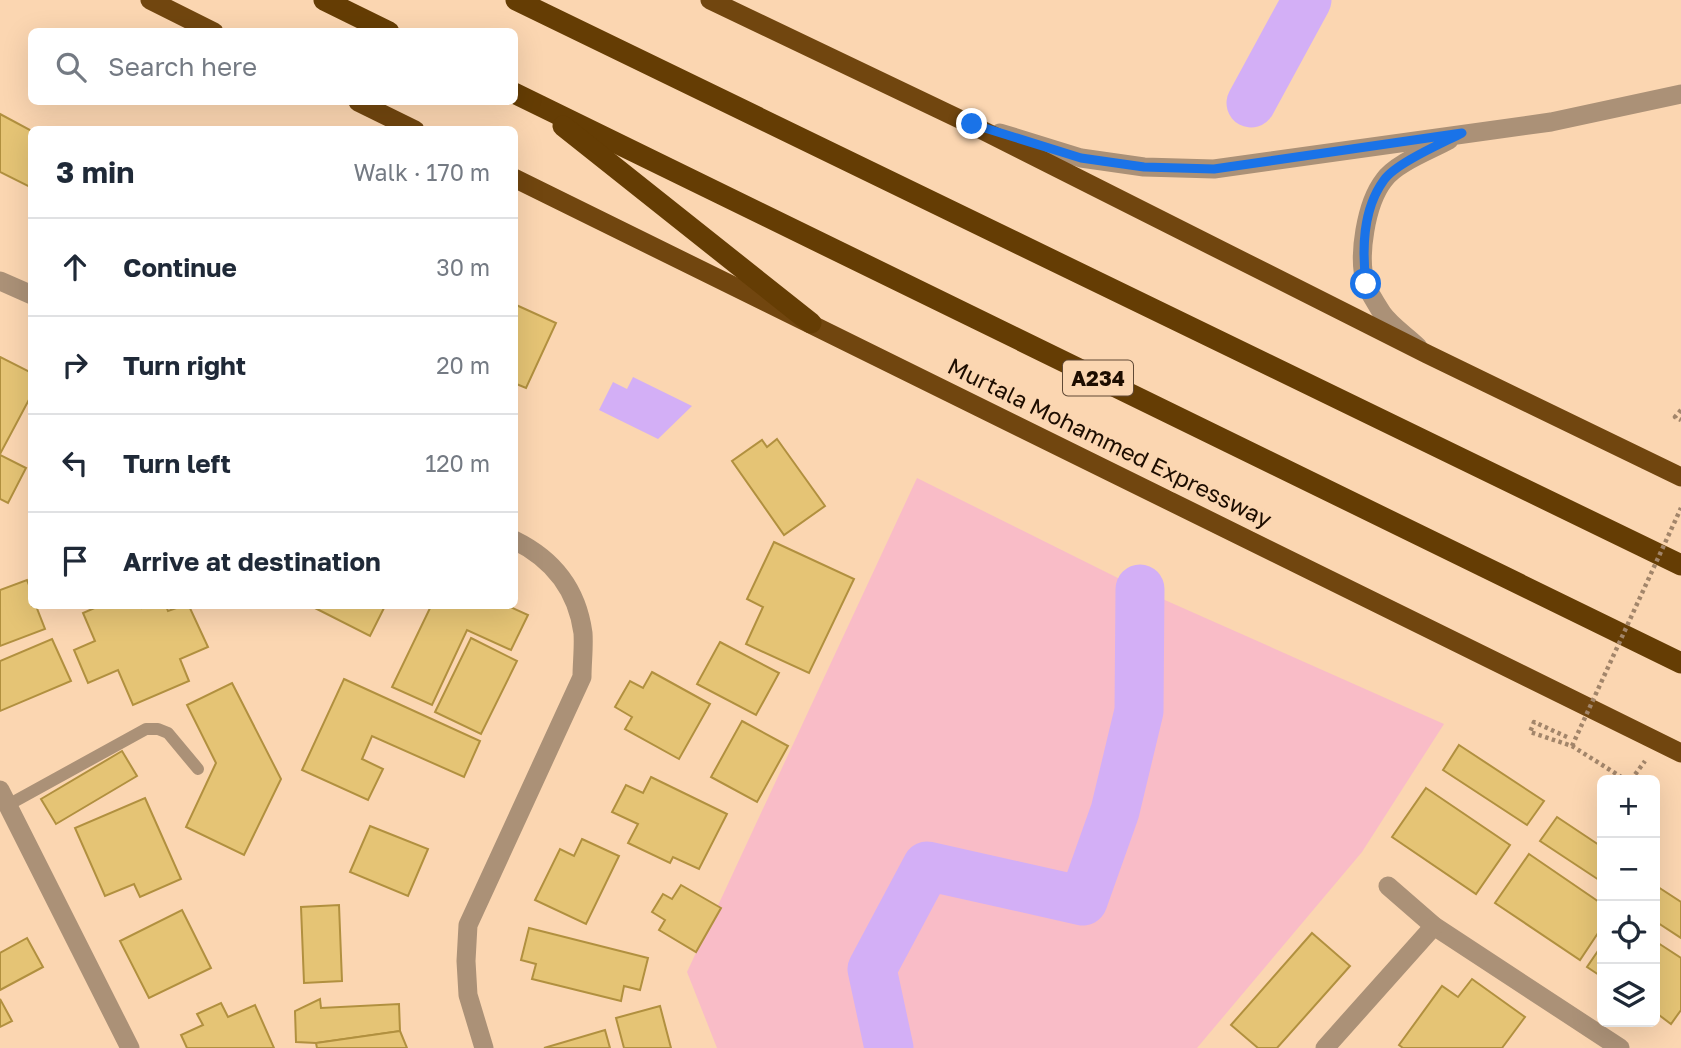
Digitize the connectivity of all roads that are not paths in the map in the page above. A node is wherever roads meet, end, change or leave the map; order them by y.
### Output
1 (150, 0) edge
2 (324, 0) edge
3 (516, 0) edge
4 (710, 0) edge
5 (206, 28) edge
6 (381, 28) edge
7 (1681, 94) edge
8 (523, 97) edge
9 (364, 105) edge
10 (972, 124) junction
11 (407, 126) edge
12 (1462, 133) junction
13 (518, 180) edge
14 (0, 281) edge
15 (28, 294) edge
16 (811, 323) junction
17 (1427, 354) junction
18 (1681, 477) edge
19 (518, 542) edge
20 (1681, 565) edge
21 (1681, 663) edge
22 (1681, 753) edge
23 (198, 769) dead end
24 (4, 797) edge
25 (1388, 886) dead end
26 (1434, 926) junction
27 (130, 1048) edge
28 (484, 1048) edge
29 (1325, 1048) edge
30 (1620, 1048) edge

1 - 5 highway
2 - 6 highway
3 - 20 highway
4 - 10 highway
7 - 12 street
8 - 16 highway
8 - 21 highway, A234
9 - 11 highway
10 - 12 street
10 - 17 highway
12 - 17 street
13 - 16 highway, Murtala Mohammed Expressway
14 - 15 street
16 - 22 highway, Murtala Mohammed Expressway
17 - 18 highway
19 - 28 street
23 - 24 lane
24 - 27 street
25 - 26 street
26 - 29 street
26 - 30 street

